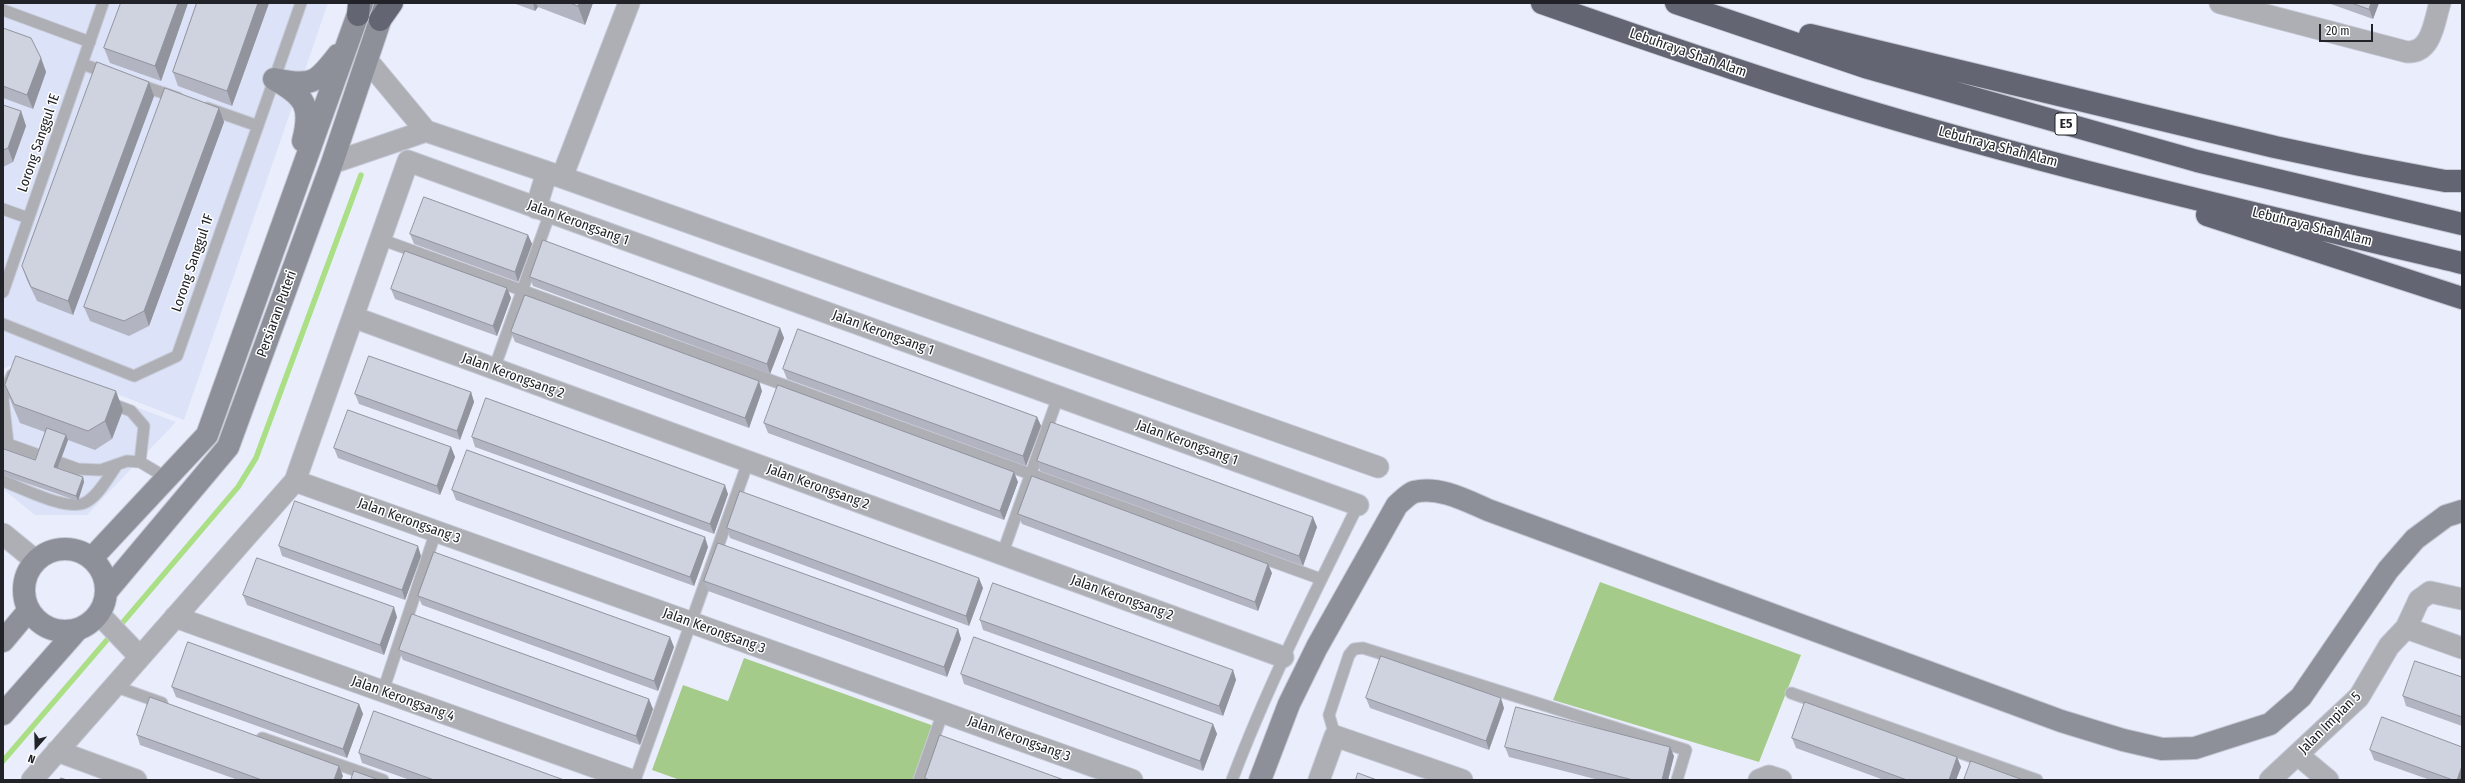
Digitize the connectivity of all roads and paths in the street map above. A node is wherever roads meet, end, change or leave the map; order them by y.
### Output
1 (103, 3) edge
2 (301, 3) edge
3 (629, 3) edge
4 (1542, 3) edge
5 (1677, 3) edge
6 (2440, 3) edge
7 (2230, 4) edge
8 (360, 7) edge
9 (386, 9) edge
10 (3, 10) edge
11 (349, 40) junction
12 (90, 42) junction
13 (367, 60) junction
14 (82, 64) junction
15 (274, 79) junction
16 (258, 126) junction
17 (426, 131) junction
18 (2014, 152) junction
19 (332, 163) junction
20 (555, 175) junction
21 (2462, 181) edge
22 (3, 209) edge
23 (543, 210) junction
24 (28, 218) junction
25 (2462, 224) edge
26 (278, 235) junction
27 (380, 239) junction
28 (2462, 263) edge
29 (522, 290) junction
30 (3, 292) edge
31 (2462, 298) edge
32 (353, 317) junction
33 (3, 324) edge
34 (494, 369) junction
35 (24, 372) edge
36 (1058, 397) junction
37 (95, 398) edge
38 (8, 444) junction
39 (3, 455) edge
40 (140, 462) junction
41 (748, 462) junction
42 (118, 464) junction
43 (1378, 467) dead end
44 (1030, 475) junction
45 (167, 478) junction
46 (3, 480) edge
47 (295, 481) junction
48 (1358, 505) joint
49 (2462, 511) edge
50 (436, 531) junction
51 (3, 534) edge
52 (1002, 554) junction
53 (92, 558) junction
54 (36, 561) junction
55 (1321, 579) junction
56 (107, 590) junction
57 (2462, 599) edge
58 (29, 610) junction
59 (175, 617) junction
60 (691, 622) junction
61 (111, 626) junction
62 (2406, 628) junction
63 (78, 629) junction
64 (3, 641) edge
65 (2462, 648) edge
66 (140, 657) junction
67 (1283, 657) junction
68 (114, 686) junction
69 (383, 691) junction
70 (1791, 693) dead end
71 (173, 707) edge
72 (943, 712) junction
73 (3, 714) edge
74 (249, 733) edge
75 (1335, 736) junction
76 (57, 751) junction
77 (2298, 755) junction
78 (32, 780) edge
79 (136, 780) edge
80 (382, 780) edge
81 (631, 780) edge
82 (635, 780) edge
83 (919, 780) edge
84 (1132, 780) edge
85 (1232, 780) edge
86 (1260, 780) edge
87 (1319, 780) edge
88 (1462, 780) edge
89 (1677, 780) edge
90 (1759, 780) edge
91 (1781, 780) edge
92 (2037, 780) edge
93 (2270, 780) edge
94 (2328, 780) edge

1 - 12 lane, Lorong Sanggul 1E
2 - 15 lane, Lorong Sanggul 1F
3 - 20 street
4 - 18 highway, Lebuhraya Shah Alam
5 - 21 highway
5 - 25 highway, E5
6 - 7 street
8 - 11 street, Persiaran Puteri
9 - 13 street, Persiaran Puteri
10 - 12 lane
11 - 15 street
11 - 26 street, Persiaran Puteri
12 - 14 lane, Lorong Sanggul 1E
13 - 17 street
13 - 19 street, Persiaran Puteri
14 - 16 lane
14 - 24 lane, Lorong Sanggul 1E
15 - 16 lane, Lorong Sanggul 1F
15 - 26 street
16 - 33 lane, Lorong Sanggul 1F
17 - 19 street
17 - 20 street
18 - 28 highway, Lebuhraya Shah Alam
18 - 31 highway
19 - 56 street, Persiaran Puteri
20 - 23 street
20 - 43 street
22 - 24 lane
23 - 27 street, Jalan Kerongsang 1
23 - 29 lane
23 - 36 street, Jalan Kerongsang 1
24 - 30 lane, Lorong Sanggul 1E
26 - 45 street, Persiaran Puteri
27 - 29 lane
27 - 32 street
29 - 34 lane
29 - 44 lane
32 - 34 street, Jalan Kerongsang 2
32 - 47 street
34 - 41 street, Jalan Kerongsang 2
35 - 38 lane
36 - 44 lane
36 - 48 street, Jalan Kerongsang 1
37 - 40 lane
38 - 39 lane
38 - 42 lane
40 - 42 lane
40 - 45 lane
41 - 52 street, Jalan Kerongsang 2
41 - 60 lane
42 - 46 lane
44 - 52 lane
44 - 55 lane
45 - 53 street, Persiaran Puteri
47 - 50 street, Jalan Kerongsang 3
47 - 59 street
48 - 55 lane
49 - 86 street
50 - 60 street, Jalan Kerongsang 3
50 - 69 lane
51 - 54 street
52 - 67 street, Jalan Kerongsang 2
53 - 54 street
53 - 56 street
54 - 58 street
55 - 67 lane
56 - 61 street
57 - 62 street, Jalan Impian 5
58 - 63 street
58 - 64 street
59 - 66 street
59 - 69 street, Jalan Kerongsang 4
60 - 72 street, Jalan Kerongsang 3
60 - 82 lane
61 - 63 street
61 - 66 street
62 - 65 street
62 - 77 street, Jalan Impian 5
63 - 73 street
66 - 68 street
67 - 85 lane
68 - 71 lane
68 - 76 street
69 - 81 street, Jalan Kerongsang 4
70 - 92 lane
72 - 83 lane
72 - 84 street, Jalan Kerongsang 3
74 - 80 lane
75 - 87 street
75 - 88 street
75 - 89 lane
76 - 78 street
76 - 79 street
77 - 93 street, Jalan Impian 5
77 - 94 street
90 - 91 street

